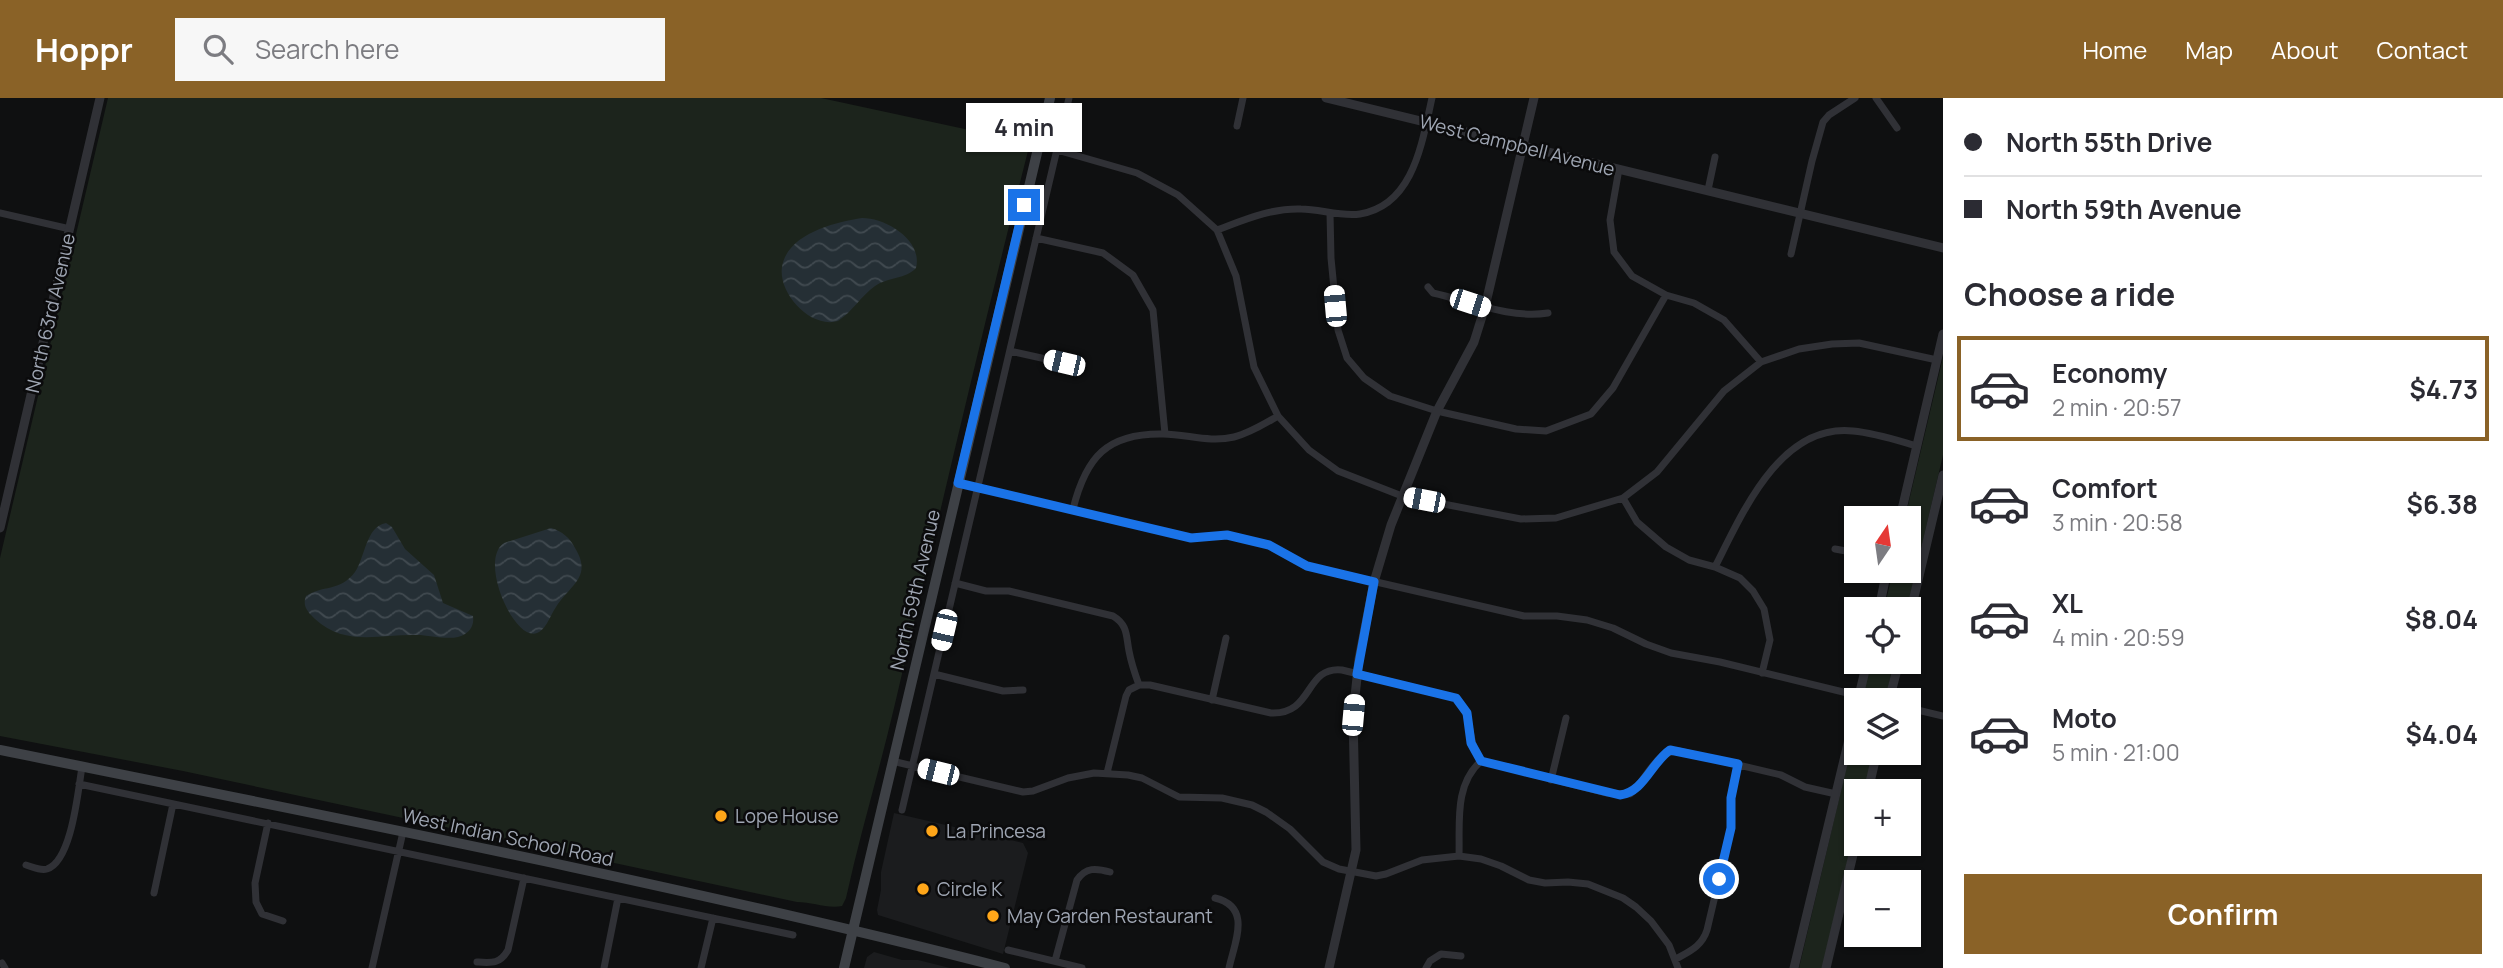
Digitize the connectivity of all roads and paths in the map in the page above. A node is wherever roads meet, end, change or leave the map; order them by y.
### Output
1 (100, 98) edge
2 (1050, 98) edge
3 (1069, 98) edge
4 (1243, 98) edge
5 (1432, 98) edge
6 (1534, 98) edge
7 (1855, 98) edge
8 (1876, 98) edge
9 (1332, 99) edge
10 (1427, 123) junction
11 (1237, 126) dead end
12 (1897, 128) dead end
13 (1524, 147) junction
14 (1057, 150) junction
15 (1715, 158) dead end
16 (1619, 170) junction
17 (1708, 190) junction
18 (0, 213) edge
19 (1330, 213) junction
20 (1800, 213) junction
21 (70, 229) junction
22 (1217, 230) junction
23 (1037, 238) junction
24 (1943, 248) edge
25 (1791, 254) dead end
26 (1427, 287) dead end
27 (1666, 295) junction
28 (1485, 307) junction
29 (1548, 313) dead end
30 (1943, 334) edge
31 (1010, 351) junction
32 (1937, 360) junction
33 (1760, 362) junction
34 (1064, 363) dead end
35 (1437, 411) junction
36 (1278, 416) junction
37 (1165, 434) junction
38 (1917, 446) junction
39 (1943, 475) edge
40 (958, 483) junction
41 (978, 488) junction
42 (1402, 496) junction
43 (1623, 498) junction
44 (1903, 506) edge
45 (1073, 509) junction
46 (0, 528) edge
47 (1836, 548) dead end
48 (1844, 550) edge
49 (1715, 567) junction
50 (1374, 582) junction
51 (955, 583) junction
52 (1914, 597) edge
53 (1226, 638) dead end
54 (1762, 673) junction
55 (934, 674) junction
56 (1357, 674) junction
57 (1139, 685) junction
58 (1023, 690) dead end
59 (1844, 694) edge
60 (1212, 700) junction
61 (1921, 711) edge
62 (1943, 716) edge
63 (1566, 718) dead end
64 (0, 751) edge
65 (1844, 760) edge
66 (892, 761) junction
67 (1481, 761) junction
68 (1738, 764) junction
69 (912, 765) junction
70 (82, 767) junction
71 (1107, 773) junction
72 (1551, 780) junction
73 (79, 784) junction
74 (1836, 794) junction
75 (173, 804) junction
76 (902, 810) dead end
77 (268, 823) junction
78 (403, 832) junction
79 (398, 852) junction
80 (1459, 856) junction
81 (1853, 856) edge
82 (26, 865) dead end
83 (1351, 871) junction
84 (1110, 872) dead end
85 (524, 878) junction
86 (154, 893) dead end
87 (618, 898) junction
88 (1215, 898) dead end
89 (713, 918) junction
90 (283, 921) dead end
91 (853, 929) junction
92 (793, 935) dead end
93 (1009, 950) dead end
94 (1461, 956) dead end
95 (1676, 959) junction
96 (1055, 961) junction
97 (477, 962) dead end
98 (372, 968) edge
99 (604, 968) edge
100 (701, 968) edge
101 (844, 968) edge
102 (1005, 968) edge
103 (1082, 968) edge
104 (1229, 968) edge
105 (1329, 968) edge
106 (1426, 968) edge
107 (1678, 968) edge
108 (1794, 968) edge
109 (1826, 968) edge

1 - 21 street, North 63rd Avenue
2 - 40 main road, North 59th Avenue
3 - 14 street, North 59th Avenue
4 - 11 street
5 - 10 street
6 - 13 street
7 - 20 street
8 - 12 street
9 - 10 street, West Campbell Avenue
10 - 13 street, West Campbell Avenue
10 - 19 street
13 - 16 street, West Campbell Avenue
13 - 28 street
14 - 22 street
14 - 23 street, North 59th Avenue
15 - 17 street
16 - 17 street, West Campbell Avenue
16 - 27 street
17 - 20 street, West Campbell Avenue
18 - 21 street
19 - 22 street
19 - 35 street
20 - 24 street, West Campbell Avenue
20 - 25 street
21 - 46 street, North 63rd Avenue
22 - 36 street
23 - 31 street, North 59th Avenue
23 - 37 street
26 - 28 street
27 - 33 street
27 - 35 street
28 - 29 street
28 - 35 street
30 - 32 street
31 - 34 street
31 - 41 street, North 59th Avenue
32 - 33 street
32 - 38 street
33 - 43 street
35 - 42 street
36 - 37 street
36 - 42 street
37 - 45 street
38 - 44 street
38 - 49 street
39 - 52 street
40 - 41 street
40 - 66 main road, North 59th Avenue
41 - 45 street
41 - 51 street, North 59th Avenue
42 - 43 street
42 - 50 street
43 - 49 street
45 - 50 street
47 - 48 street
49 - 54 street
50 - 54 street
50 - 56 street
51 - 55 street, North 59th Avenue
51 - 57 street
53 - 60 street
54 - 59 street
55 - 58 street
55 - 69 street, North 59th Avenue
56 - 60 street
56 - 67 street
56 - 83 street
57 - 60 street
57 - 71 street
61 - 62 street
63 - 72 street
64 - 70 main road, West Indian School Road
65 - 74 street
66 - 69 street
66 - 91 main road, North 59th Avenue
67 - 72 street
67 - 80 street
68 - 72 street
68 - 74 street
68 - 95 street
69 - 71 street
69 - 76 street, North 59th Avenue
70 - 73 street
70 - 78 main road, West Indian School Road
71 - 83 street
73 - 75 street, West Indian School Road
73 - 82 street
74 - 108 street
75 - 77 street, West Indian School Road
75 - 86 street
77 - 79 street, West Indian School Road
77 - 90 street
78 - 79 street
78 - 91 main road, West Indian School Road
79 - 85 street, West Indian School Road
79 - 98 street
80 - 83 street
80 - 95 street
81 - 109 street
83 - 105 street
84 - 96 street
85 - 87 street, West Indian School Road
85 - 97 street
87 - 89 street, West Indian School Road
87 - 99 street
88 - 104 street
89 - 92 street, West Indian School Road
89 - 100 street
91 - 101 main road, North 59th Avenue
91 - 102 main road, West Indian School Road
93 - 96 street
94 - 106 street
95 - 107 street
96 - 103 street

